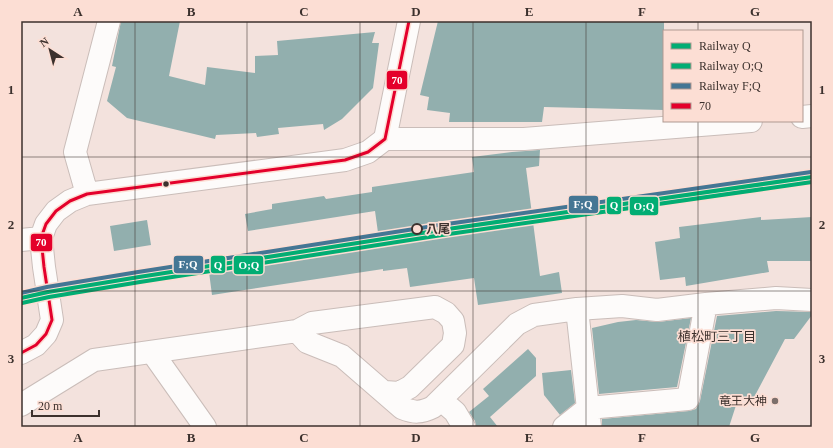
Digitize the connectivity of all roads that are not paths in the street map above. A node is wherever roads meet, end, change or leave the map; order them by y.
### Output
1 (109, 21) edge
2 (409, 21) edge
3 (738, 122) edge
4 (385, 139) junction
5 (87, 194) junction
6 (31, 239) edge
7 (812, 300) edge
8 (706, 304) junction
9 (577, 309) junction
10 (348, 319) junction
11 (297, 331) junction
12 (152, 352) junction
13 (21, 353) edge
14 (342, 356) junction
15 (385, 392) junction
16 (441, 400) junction
17 (21, 405) edge
18 (589, 417) edge
19 (205, 427) edge
20 (464, 427) edge
21 (564, 427) edge

1 - 5 street
2 - 4 street
3 - 4 street
4 - 5 street
5 - 6 street
6 - 13 street
7 - 8 street
8 - 9 street
8 - 18 street
9 - 16 street
9 - 18 street
10 - 11 street
10 - 14 street
10 - 15 street
11 - 12 street
11 - 14 street
12 - 17 street
12 - 19 street
14 - 15 street
15 - 16 street
16 - 20 street
18 - 21 street

